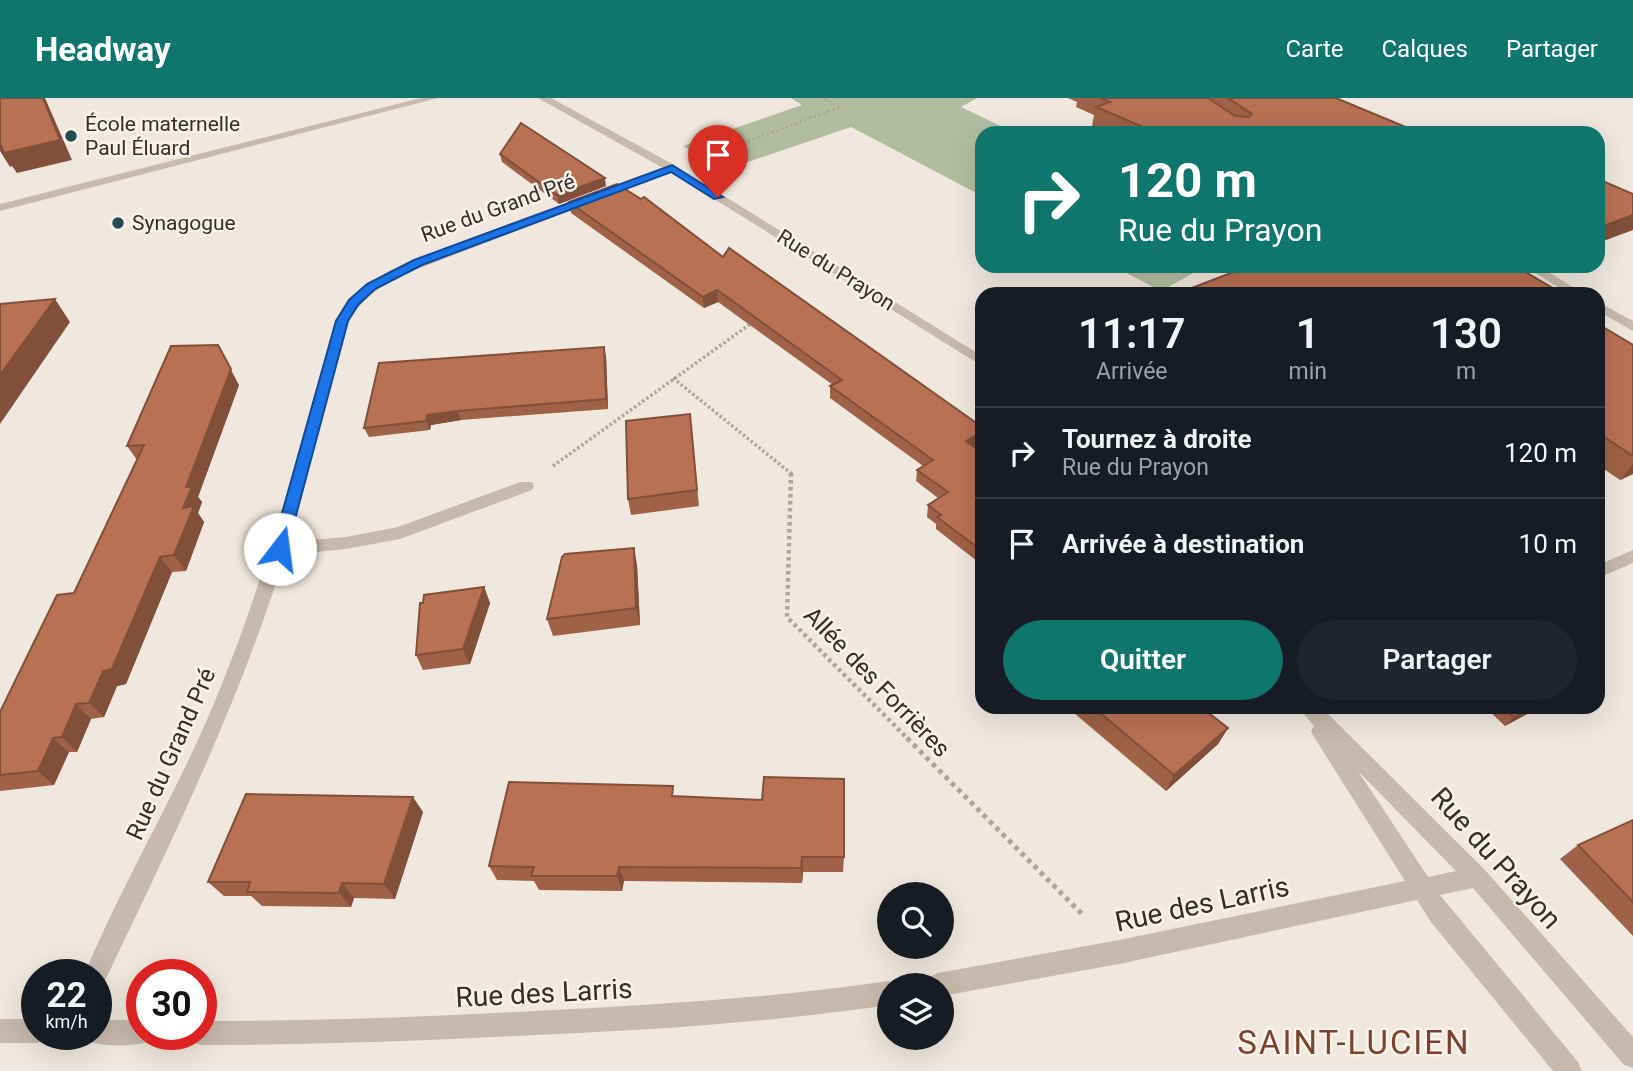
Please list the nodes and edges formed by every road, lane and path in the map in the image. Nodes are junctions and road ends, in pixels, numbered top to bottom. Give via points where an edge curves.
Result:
1 (433, 98) edge
2 (543, 98) edge
3 (824, 98) edge
4 (672, 168) junction
5 (0, 208) edge
6 (1542, 273) edge
7 (1566, 287) edge
8 (1605, 310) edge
9 (757, 320) edge
10 (1633, 327) edge
11 (975, 358) edge
12 (673, 378) junction
13 (526, 486) joint
14 (280, 549) junction
15 (1633, 556) edge
16 (1605, 569) edge
17 (1311, 714) edge
18 (1314, 714) edge
19 (1477, 877) junction
20 (1420, 888) junction
21 (1119, 952) junction
22 (104, 959) edge
23 (954, 982) edge
24 (877, 995) edge
25 (0, 1031) edge
26 (21, 1031) edge
27 (217, 1033) edge
28 (1633, 1056) edge
29 (1569, 1071) edge

1 - 5 street
2 - 4 street, Rue du Prayon
3 - 4 path via 841,107
4 - 11 street, Rue du Prayon
4 - 14 street, Rue du Grand Pré via 418,262 371,287 353,303 342,321
6 - 7 street
8 - 10 street
9 - 12 path
12 - 13 path
12 - 21 path, Allée des Forrières via 793,475 787,617
13 - 14 street via 400,533
14 - 22 street, Rue du Grand Pré via 220,711
15 - 16 street
17 - 20 street, Rue du Prayon
18 - 19 street, Rue du Prayon
19 - 20 street, Rue des Larris
19 - 28 street, Rue du Prayon
20 - 21 street, Rue des Larris
20 - 29 street, Rue du Prayon
21 - 23 street, Rue des Larris
24 - 27 street, Rue des Larris via 657,1017 372,1031
25 - 26 street

